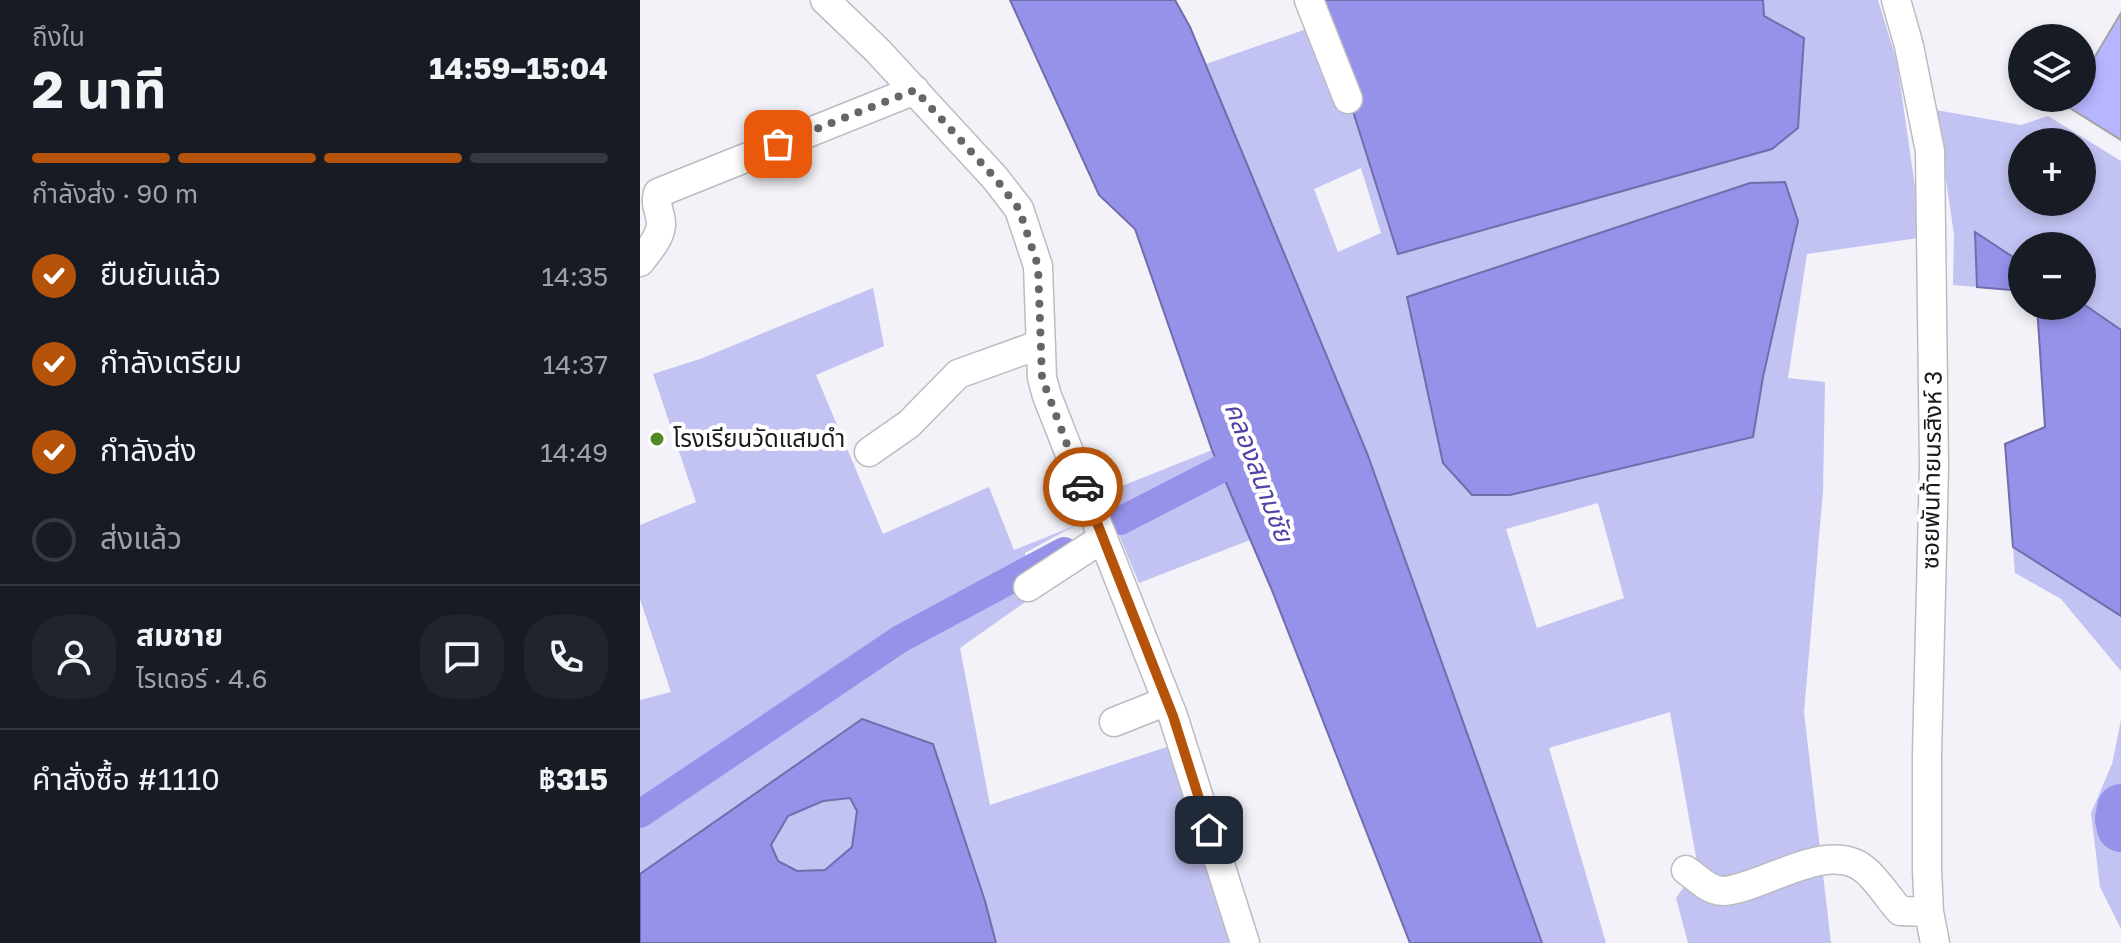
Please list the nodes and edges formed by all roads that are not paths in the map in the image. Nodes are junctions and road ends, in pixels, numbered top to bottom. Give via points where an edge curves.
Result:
1 (825, 0) edge
2 (1309, 0) edge
3 (1896, 0) edge
4 (915, 90) junction
5 (1348, 99) dead end
6 (640, 262) edge
7 (1041, 344) junction
8 (869, 452) dead end
9 (1103, 538) junction
10 (1028, 587) dead end
11 (1167, 701) junction
12 (1114, 722) dead end
13 (1686, 870) dead end
14 (1929, 912) junction
15 (1245, 943) edge
16 (1935, 943) edge

1 - 4 street
2 - 5 street
3 - 14 street, ซอยพันท้ายนรสิงห์ 3 via 1930,151 1934,395
4 - 6 street via 658,193 661,224
4 - 7 street via 1019,209 1038,266
7 - 8 street via 958,374 909,424
7 - 9 street via 1047,396
9 - 10 street
9 - 11 street
11 - 12 street
11 - 15 street
13 - 14 street via 1721,891 1821,860 1842,861 1863,868 1900,911
14 - 16 street, ซอยพันท้ายนรสิงห์ 3

